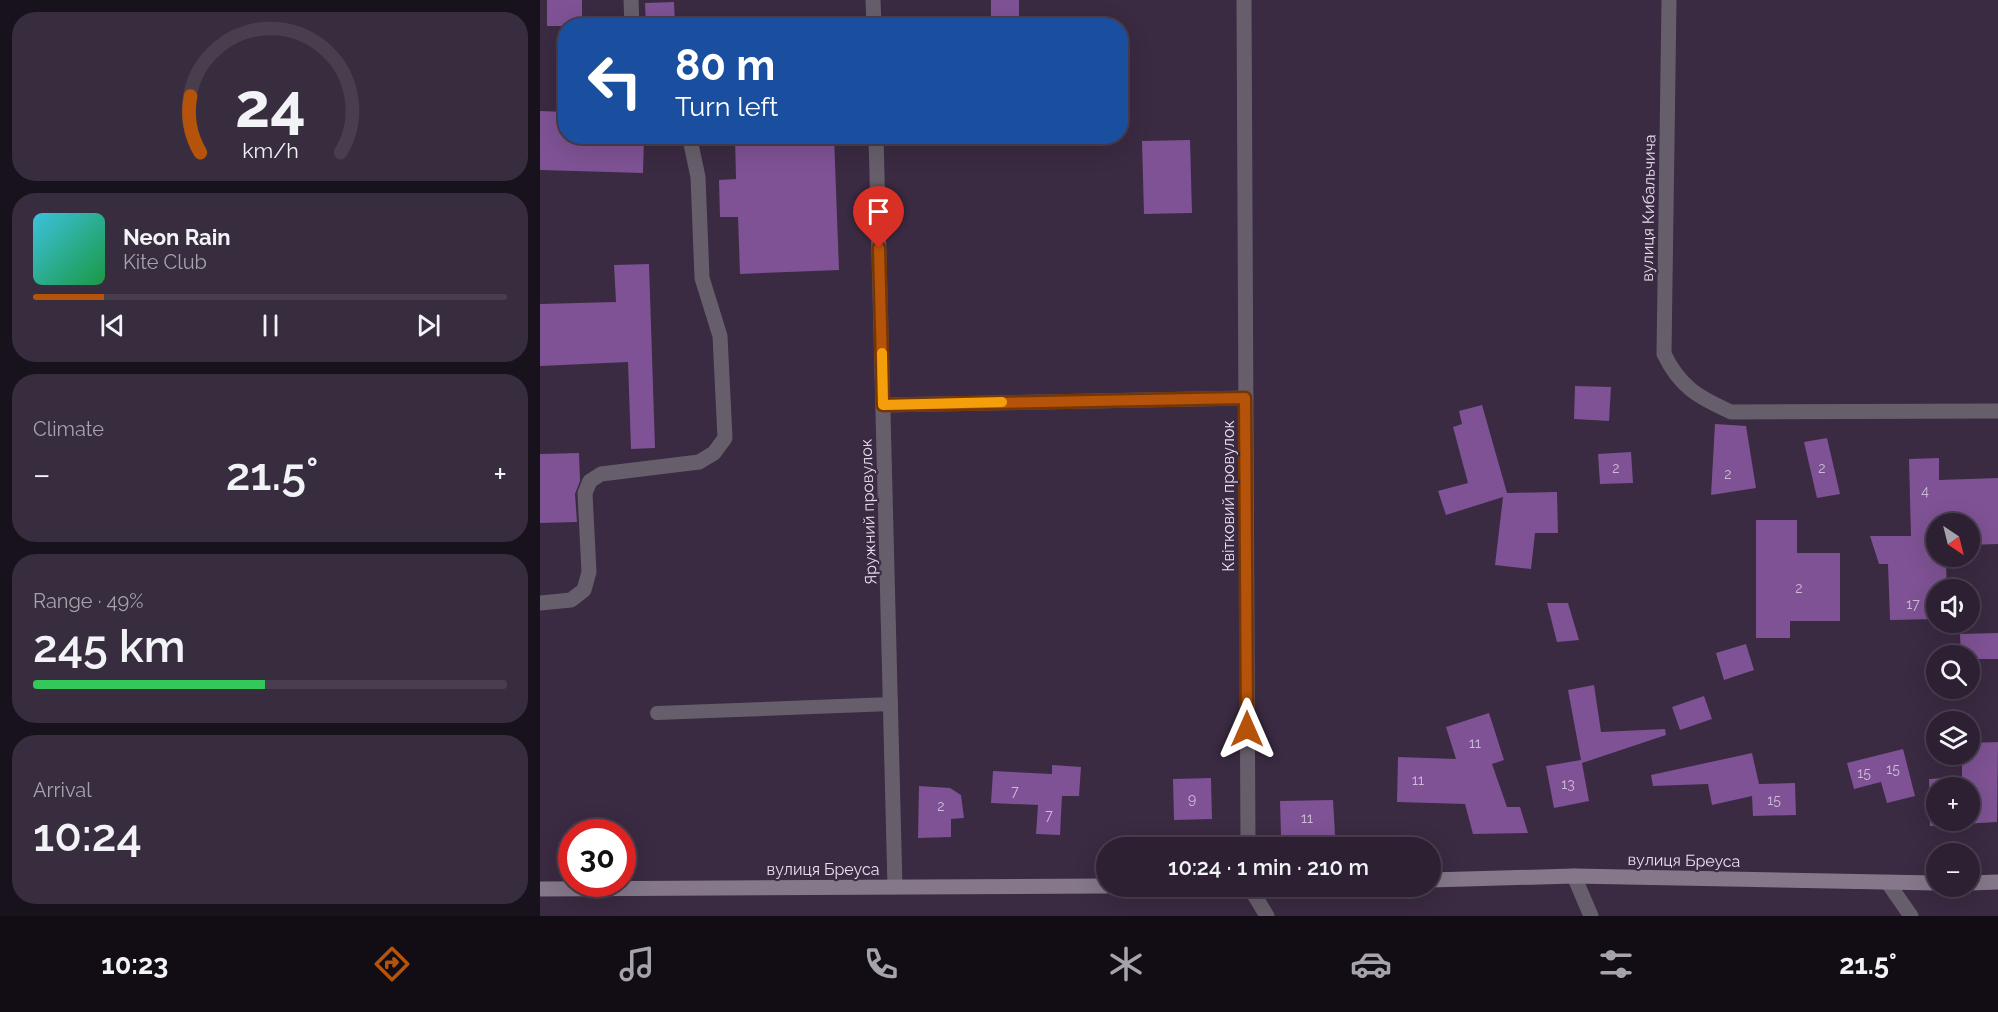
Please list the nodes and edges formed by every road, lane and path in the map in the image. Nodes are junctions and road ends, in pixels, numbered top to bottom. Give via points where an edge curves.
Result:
1 (631, 0) edge
2 (873, 0) edge
3 (1244, 0) edge
4 (1669, 0) edge
5 (632, 18) edge
6 (873, 18) edge
7 (691, 144) edge
8 (876, 144) edge
9 (1245, 398) junction
10 (883, 405) junction
11 (1998, 411) edge
12 (540, 603) edge
13 (891, 704) junction
14 (657, 713) dead end
15 (1248, 837) edge
16 (1574, 876) junction
17 (1441, 880) edge
18 (1998, 882) edge
19 (1888, 883) junction
20 (1926, 883) edge
21 (1980, 883) edge
22 (1096, 886) edge
23 (896, 887) junction
24 (540, 889) edge
25 (1256, 897) edge
26 (1267, 916) edge
27 (1592, 916) edge
28 (1911, 916) edge

1 - 5 street
2 - 6 street
3 - 9 street, Квітковий провулок
4 - 11 street, вулиця Кибальчича via 1664,354 1673,371 1704,400 1731,412
7 - 12 street via 698,177 702,278 720,336 725,438 714,453 699,462 601,474 590,481 585,493 589,572 584,590 571,600
8 - 10 street, Яружний провулок
9 - 10 street
9 - 15 street, Квітковий провулок
10 - 13 street, Яружний провулок
13 - 14 lane
13 - 23 street, Яружний провулок
16 - 17 street, вулиця Бреуса
16 - 19 street, вулиця Бреуса
16 - 27 street
18 - 21 street
19 - 20 street, вулиця Бреуса
19 - 28 street
22 - 23 street, вулиця Бреуса
23 - 24 street, вулиця Бреуса
25 - 26 street

